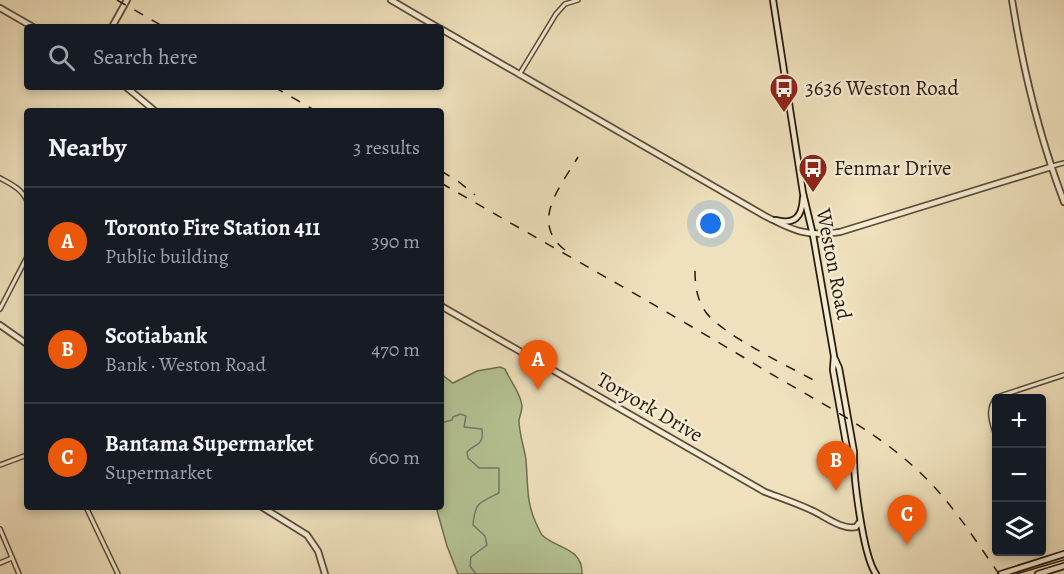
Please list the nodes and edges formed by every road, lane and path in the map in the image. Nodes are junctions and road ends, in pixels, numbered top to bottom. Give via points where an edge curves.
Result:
1 (127, 0) edge
2 (391, 0) edge
3 (578, 0) edge
4 (772, 0) edge
5 (1012, 0) edge
6 (0, 8) edge
7 (28, 24) edge
8 (114, 24) edge
9 (432, 24) edge
10 (444, 31) edge
11 (519, 75) junction
12 (130, 90) edge
13 (151, 108) edge
14 (1064, 163) edge
15 (1051, 167) junction
16 (0, 178) edge
17 (803, 193) junction
18 (24, 194) edge
19 (1064, 202) edge
20 (775, 220) junction
21 (813, 235) junction
22 (24, 263) edge
23 (444, 308) edge
24 (0, 309) edge
25 (0, 325) edge
26 (24, 342) edge
27 (1064, 375) edge
28 (1009, 394) edge
29 (992, 405) edge
30 (992, 423) edge
31 (24, 456) edge
32 (0, 465) edge
33 (87, 510) edge
34 (267, 510) edge
35 (860, 523) junction
36 (0, 529) edge
37 (1064, 554) edge
38 (12, 558) junction
39 (0, 563) edge
40 (1064, 566) edge
41 (871, 567) junction
42 (19, 574) edge
43 (118, 574) edge
44 (325, 574) edge
45 (869, 574) edge
46 (876, 574) edge
47 (1001, 574) edge
48 (1038, 574) edge

1 - 8 street
2 - 9 street
3 - 11 street via 565,4 556,14
4 - 17 street, Weston Road
5 - 15 street via 1023,68
6 - 7 street
10 - 11 street
11 - 20 street
12 - 13 street
14 - 15 street
15 - 19 street
15 - 21 street via 840,232
16 - 18 street
17 - 20 street via 798,216 788,223
17 - 21 street, Weston Road
20 - 21 street
21 - 35 street, Weston Road via 854,452
22 - 24 street
23 - 35 street, Toryork Drive via 765,492 837,524
25 - 26 street
27 - 28 street
29 - 30 street
31 - 32 street
33 - 43 street
34 - 44 street via 307,536 318,551
35 - 41 street, Weston Road
36 - 38 street
37 - 47 street
38 - 39 street
38 - 42 street
40 - 48 street
41 - 45 street, Weston Road
41 - 46 street, Weston Road

